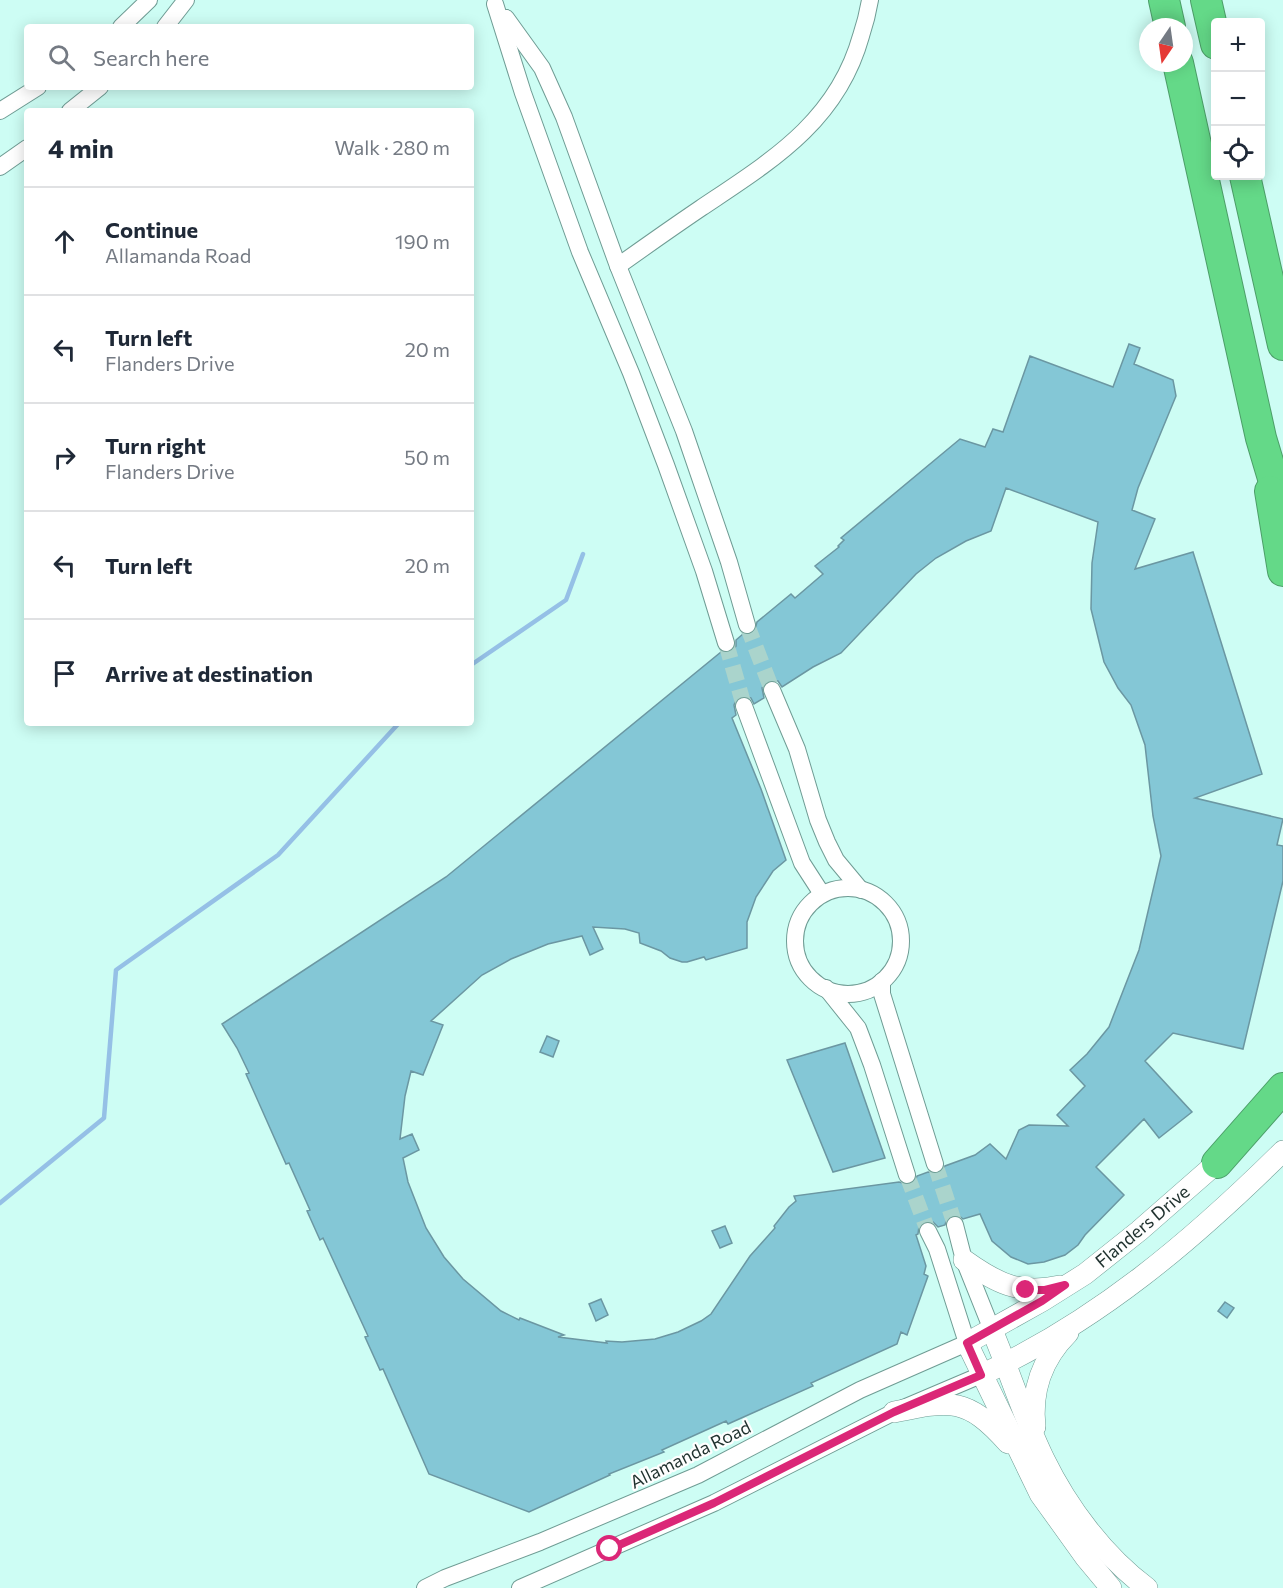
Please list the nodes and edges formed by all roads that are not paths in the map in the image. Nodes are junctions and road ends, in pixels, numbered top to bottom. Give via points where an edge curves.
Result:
1 (149, 0) edge
2 (186, 0) edge
3 (870, 0) edge
4 (1164, 0) edge
5 (1206, 0) edge
6 (494, 2) edge
7 (1168, 18) edge
8 (124, 24) edge
9 (167, 24) edge
10 (1211, 24) edge
11 (1180, 72) edge
12 (33, 90) edge
13 (96, 90) edge
14 (74, 108) edge
15 (0, 111) edge
16 (24, 150) edge
17 (0, 167) edge
18 (1246, 180) edge
19 (1262, 180) edge
20 (1283, 249) edge
21 (618, 266) junction
22 (1283, 345) edge
23 (1261, 438) junction
24 (1283, 512) edge
25 (1283, 571) edge
26 (747, 626) tunnel mouth
27 (726, 643) tunnel mouth
28 (772, 690) tunnel mouth
29 (744, 706) tunnel mouth
30 (861, 890) junction
31 (822, 894) junction
32 (882, 981) junction
33 (825, 987) junction
34 (1283, 1088) edge
35 (1283, 1107) edge
36 (1283, 1151) edge
37 (1217, 1163) junction
38 (935, 1164) tunnel mouth
39 (907, 1175) tunnel mouth
40 (955, 1225) tunnel mouth
41 (928, 1231) tunnel mouth
42 (964, 1260) junction
43 (1065, 1285) junction
44 (1081, 1320) junction
45 (992, 1330) junction
46 (967, 1343) junction
47 (1006, 1363) junction
48 (981, 1375) junction
49 (894, 1412) junction
50 (1036, 1441) junction
51 (1024, 1462) junction
52 (425, 1588) edge
53 (520, 1588) edge
54 (1111, 1588) edge
55 (1148, 1588) edge

1 - 8 street
2 - 9 street
3 - 21 street via 857,53 846,78 806,131
4 - 7 highway
5 - 10 highway
6 - 21 street via 552,87
6 - 27 street via 580,252 666,465
11 - 23 highway
12 - 15 street
13 - 14 street
16 - 17 street
18 - 22 highway
19 - 20 highway
21 - 26 street via 684,431
23 - 24 highway
23 - 25 highway
28 - 30 street via 827,842
29 - 31 street via 802,863
30 - 31 street via 841,888
30 - 32 street via 887,905 900,930 898,958
31 - 33 street via 801,915 795,944 806,972
32 - 33 street via 858,993 838,993
32 - 38 street via 882,994
33 - 39 street via 858,1028
34 - 37 highway
35 - 37 street, Flanders Drive
36 - 44 street via 1238,1196 1161,1262
37 - 43 street, Flanders Drive via 1139,1231
40 - 42 street
41 - 46 street
42 - 43 street via 1006,1286 1045,1290
42 - 45 street
43 - 45 street, Flanders Drive
44 - 47 street
44 - 50 street via 1055,1347 1041,1372 1035,1394
45 - 46 street, Flanders Drive
45 - 47 street
46 - 48 street
46 - 52 street, Allamanda Road via 860,1390 688,1479
47 - 48 street
47 - 50 street
48 - 49 street
48 - 51 street
49 - 51 street via 940,1403 961,1406 983,1418
49 - 53 street via 714,1503
50 - 55 street via 1054,1479 1100,1545
51 - 54 street via 1040,1494

